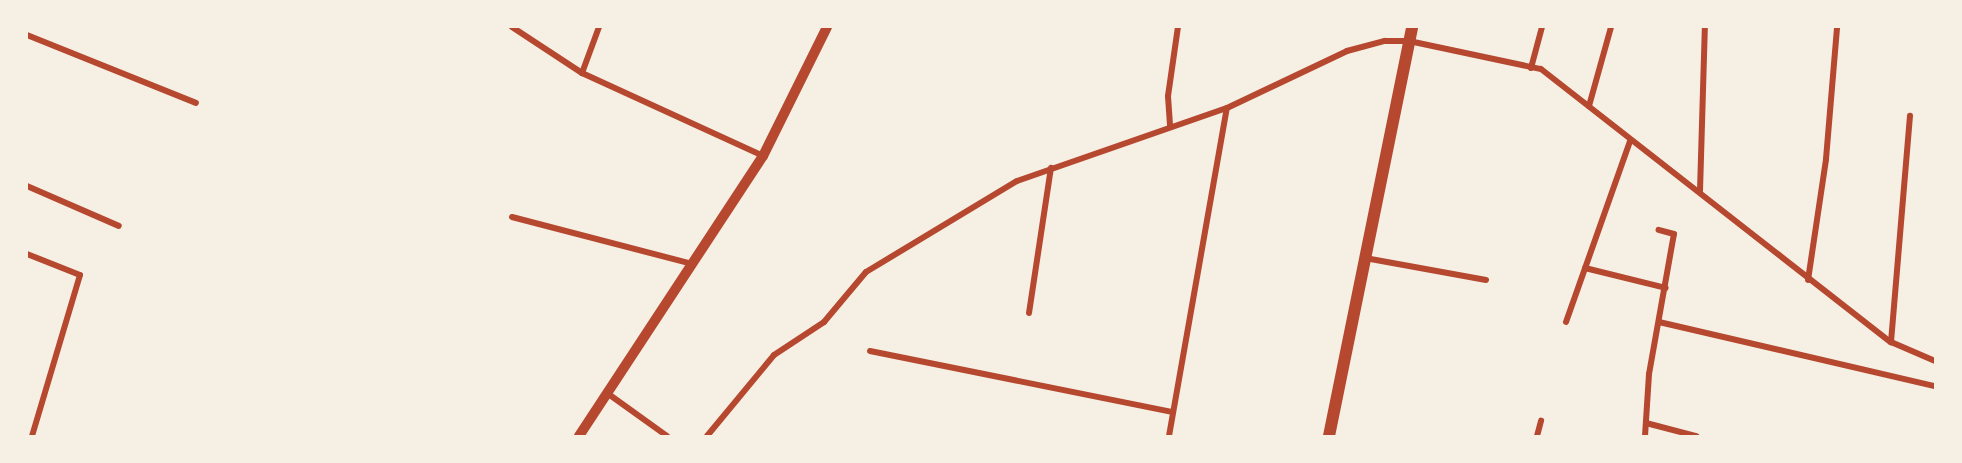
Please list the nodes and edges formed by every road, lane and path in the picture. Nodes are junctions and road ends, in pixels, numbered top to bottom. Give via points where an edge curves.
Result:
1 (512, 27) edge
2 (599, 27) edge
3 (827, 27) edge
4 (1178, 27) edge
5 (1412, 27) edge
6 (1542, 27) edge
7 (1611, 27) edge
8 (1705, 27) edge
9 (1837, 27) edge
10 (27, 35) edge
11 (1409, 41) junction
12 (1531, 68) junction
13 (582, 73) junction
14 (196, 103) dead end
15 (1589, 106) junction
16 (1227, 108) junction
17 (1910, 116) dead end
18 (1170, 125) junction
19 (1630, 141) junction
20 (763, 156) junction
21 (1052, 168) junction
22 (27, 186) edge
23 (1700, 191) junction
24 (512, 217) dead end
25 (119, 226) dead end
26 (1659, 230) dead end
27 (27, 254) edge
28 (1365, 258) junction
29 (692, 264) junction
30 (1585, 268) junction
31 (1486, 280) dead end
32 (1808, 280) junction
33 (1666, 288) junction
34 (1029, 313) dead end
35 (1566, 322) dead end
36 (1659, 322) junction
37 (1891, 342) junction
38 (870, 351) dead end
39 (1935, 361) edge
40 (1935, 386) edge
41 (607, 393) junction
42 (1173, 412) junction
43 (27, 416) edge
44 (37, 419) junction
45 (1541, 421) dead end
46 (1646, 423) junction
47 (32, 436) edge
48 (579, 436) edge
49 (667, 436) edge
50 (707, 436) edge
51 (1169, 436) edge
52 (1329, 436) edge
53 (1537, 436) edge
54 (1645, 436) edge
55 (1696, 436) edge

1 - 13 street
2 - 13 street
3 - 20 street
4 - 18 street via 1168,96
5 - 11 main road
6 - 12 street
7 - 15 street
8 - 23 street
9 - 32 street via 1826,159
10 - 14 street
11 - 12 street
11 - 16 street via 1385,41 1347,51
11 - 28 main road
12 - 15 street via 1541,69
13 - 20 street
15 - 19 street
16 - 18 street
16 - 42 street
17 - 37 street
18 - 21 street
19 - 23 street
19 - 30 street
20 - 29 street
21 - 34 street
21 - 50 street via 1017,181 866,272 824,322 774,355
22 - 25 street
23 - 32 street
24 - 29 street
26 - 33 street via 1674,234
27 - 44 street via 80,275
28 - 31 street
28 - 52 main road
29 - 41 street
30 - 33 street
30 - 35 street
32 - 37 street
33 - 36 street
36 - 40 street
36 - 46 street via 1649,374
37 - 39 street
38 - 42 street
41 - 48 street
41 - 49 street
42 - 51 street
43 - 44 street
44 - 47 street
45 - 53 street
46 - 54 street
46 - 55 street

